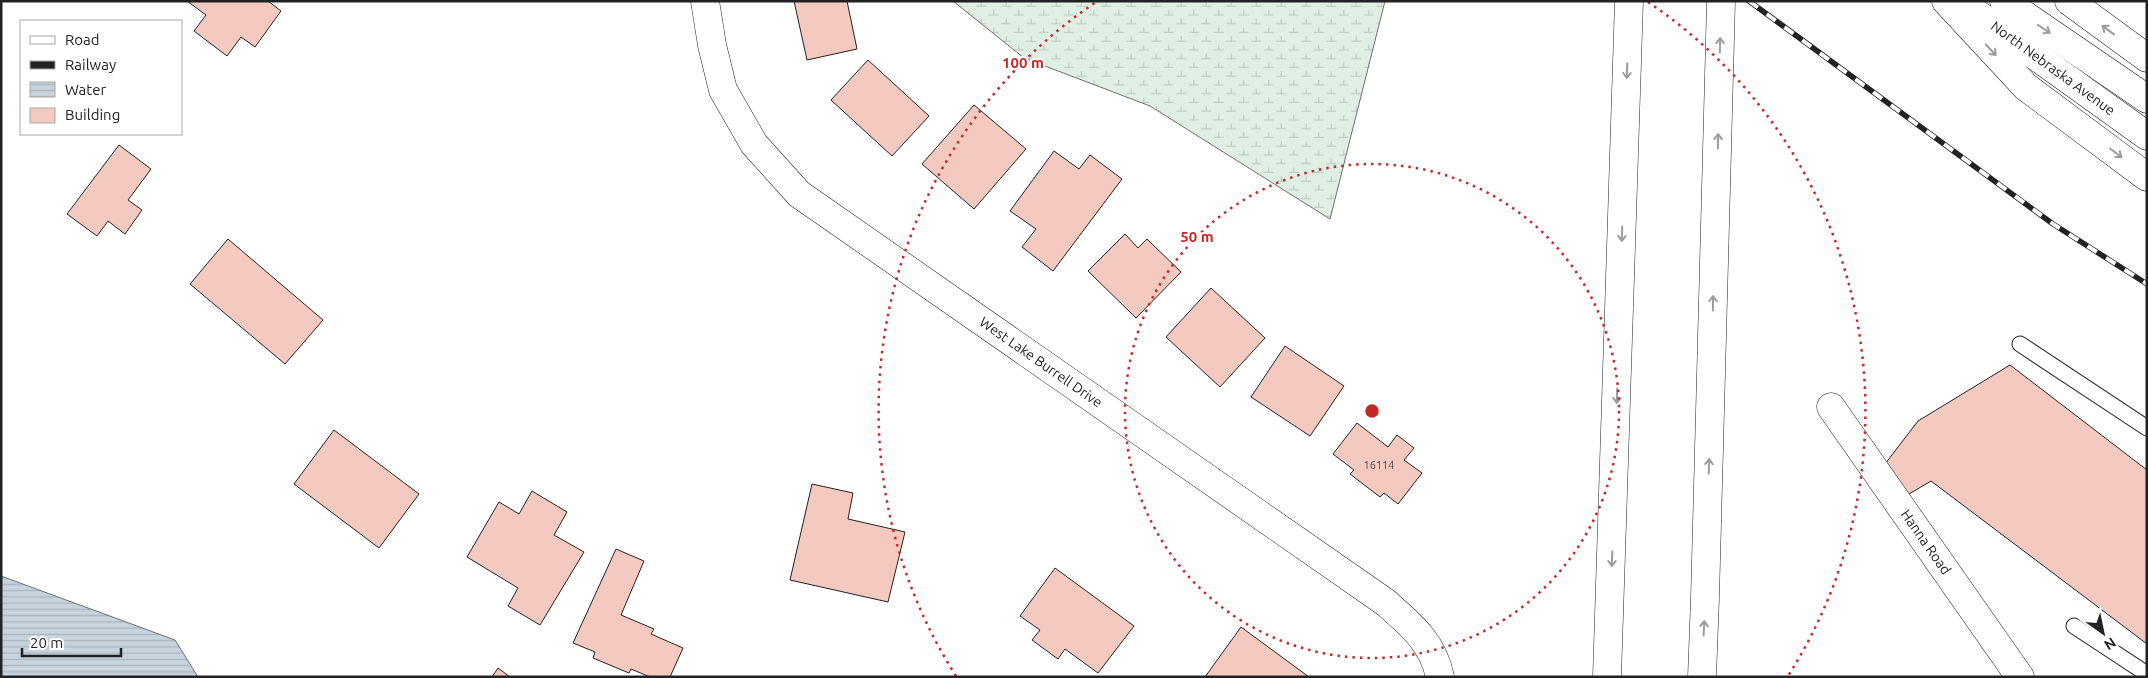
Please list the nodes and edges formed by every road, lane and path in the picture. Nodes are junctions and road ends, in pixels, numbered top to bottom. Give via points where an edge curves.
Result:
1 (705, 1) edge
2 (1721, 1) edge
3 (1946, 1) edge
4 (1960, 1) edge
5 (2004, 1) edge
6 (2069, 1) edge
7 (1629, 12) edge
8 (2147, 58) edge
9 (2147, 99) edge
10 (2147, 136) edge
11 (2147, 176) edge
12 (2020, 344) dead end
13 (1831, 407) dead end
14 (2147, 428) edge
15 (2074, 626) dead end
16 (2147, 674) edge
17 (1440, 677) edge
18 (1607, 677) edge
19 (1702, 677) edge
20 (2020, 677) edge

1 - 17 main road, West Lake Burrell Drive via 723,90 754,144 799,194 1385,602 1417,630 1438,665
19 -> 2 main road
3 -> 11 main road via 2026,87
4 - 10 main road, North Nebraska Avenue
5 -> 9 main road
8 -> 6 main road
7 -> 18 main road
12 - 14 lane
13 - 20 main road, Hanna Road
15 - 16 lane

